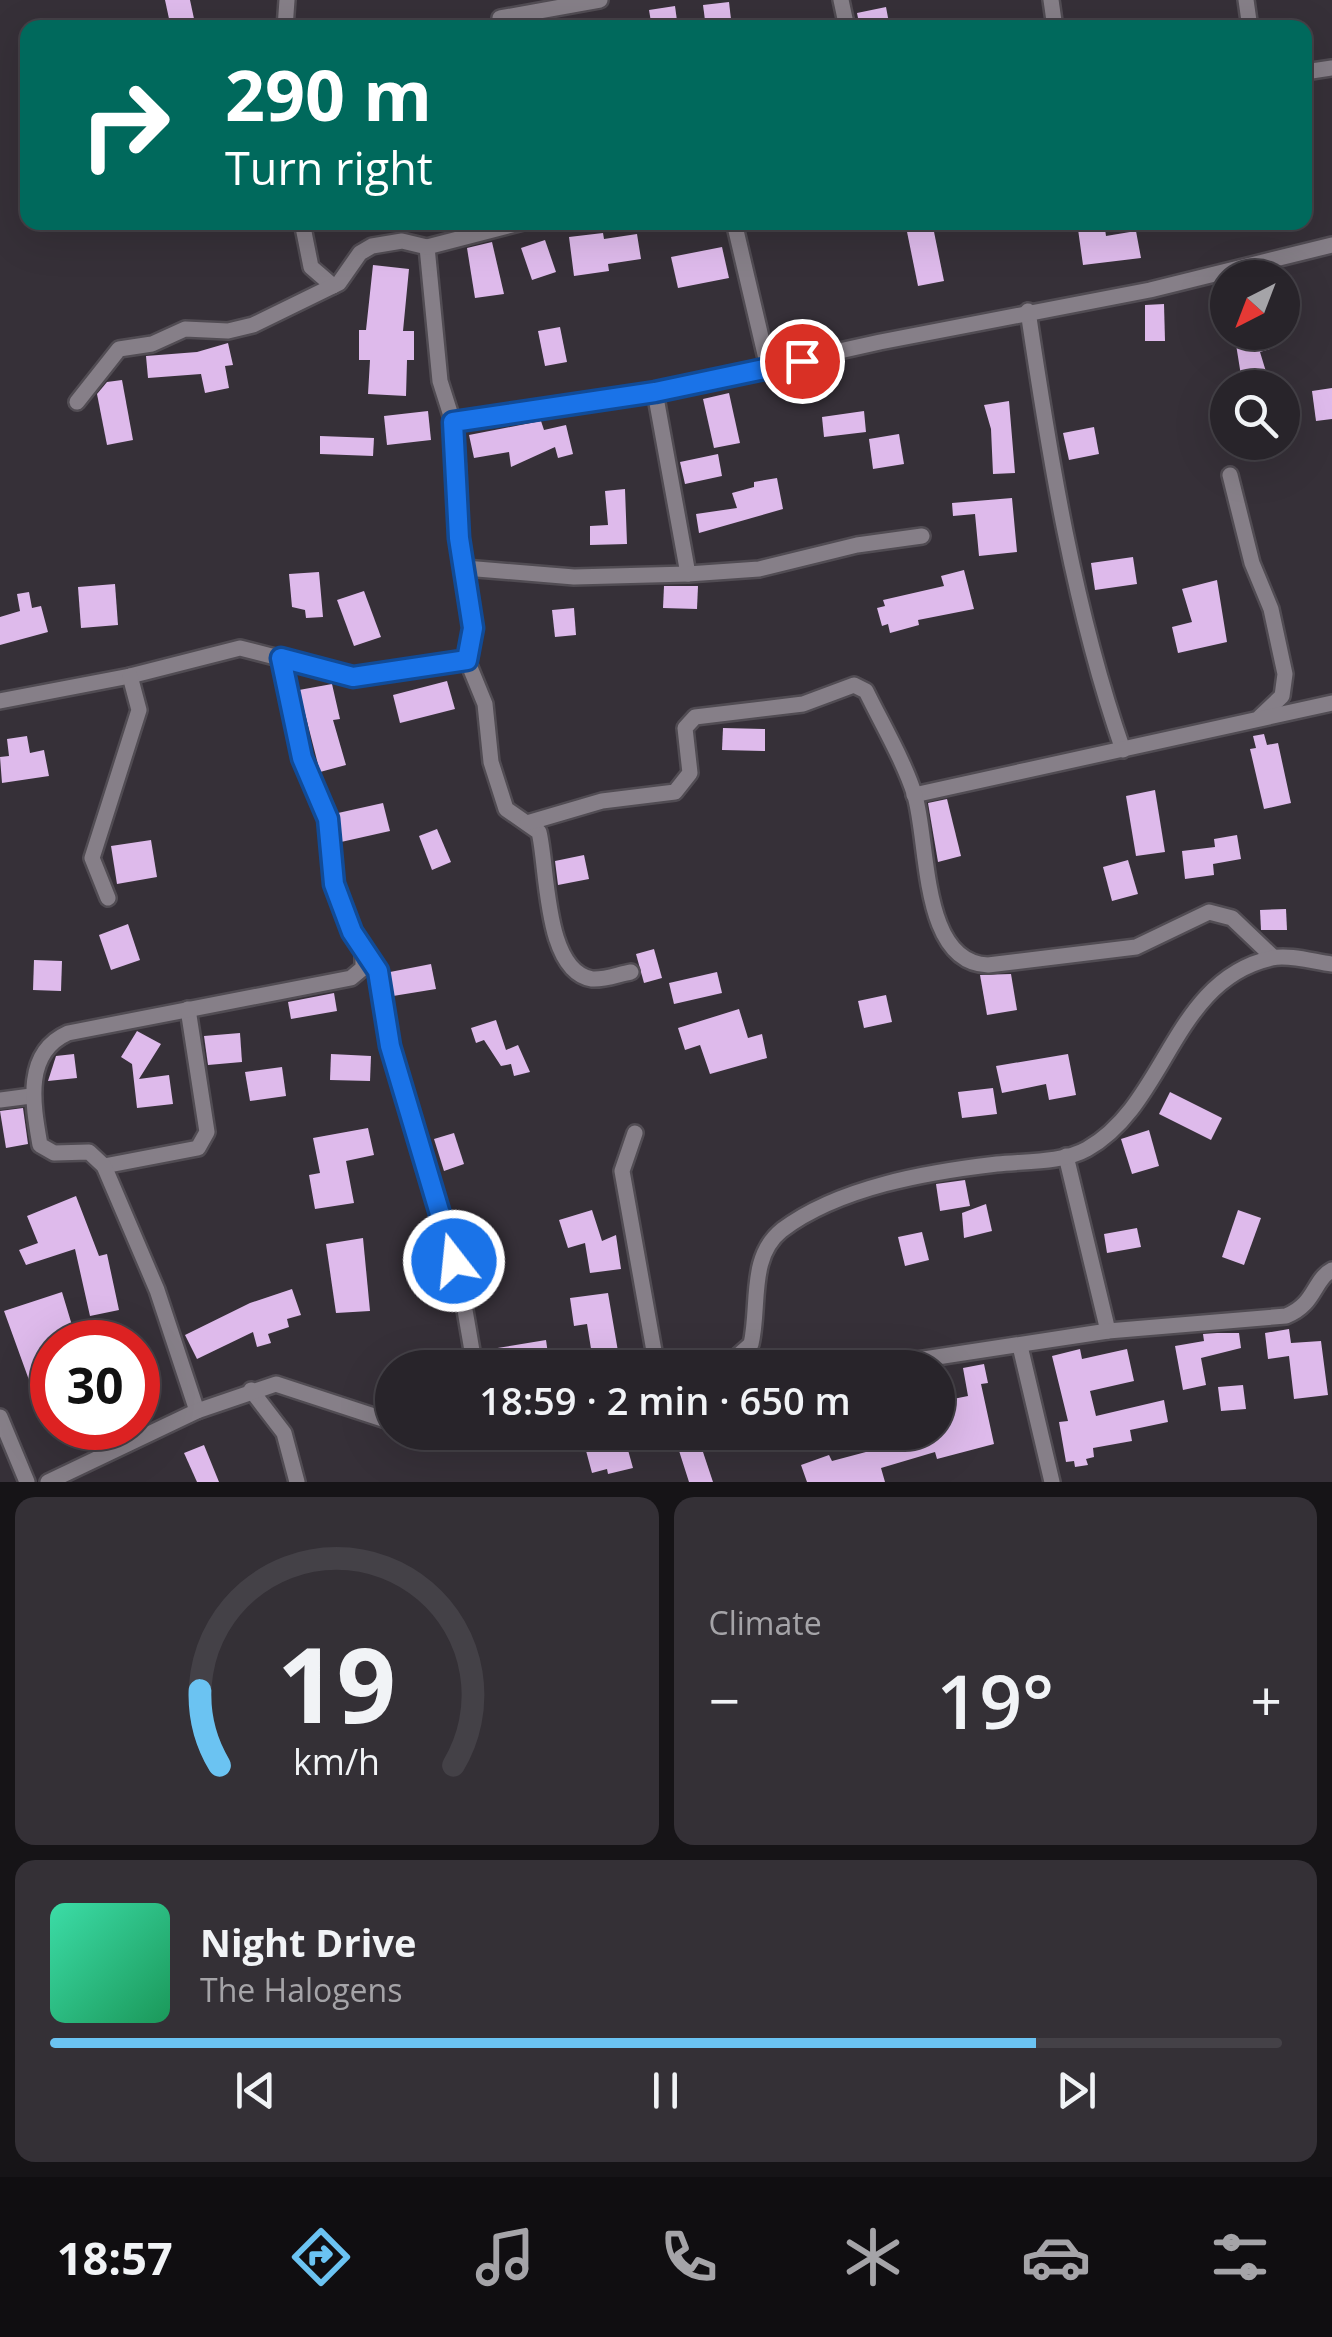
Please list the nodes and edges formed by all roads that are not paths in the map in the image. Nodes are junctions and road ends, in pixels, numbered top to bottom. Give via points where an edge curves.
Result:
1 (600, 0) edge
2 (500, 20) edge
3 (304, 230) edge
4 (492, 230) edge
5 (736, 230) edge
6 (1332, 246) edge
7 (427, 247) junction
8 (333, 286) junction
9 (1028, 312) junction
10 (768, 367) junction
11 (655, 392) junction
12 (77, 402) dead end
13 (453, 422) junction
14 (1230, 475) dead end
15 (922, 536) dead end
16 (465, 568) junction
17 (688, 574) junction
18 (281, 658) junction
19 (467, 660) junction
20 (130, 676) junction
21 (0, 700) edge
22 (1332, 702) edge
23 (1257, 720) junction
24 (1123, 750) junction
25 (914, 795) junction
26 (527, 822) junction
27 (108, 898) dead end
28 (363, 952) junction
29 (1273, 957) junction
30 (1332, 964) edge
31 (630, 972) dead end
32 (188, 1008) junction
33 (31, 1096) junction
34 (0, 1100) edge
35 (635, 1133) dead end
36 (1066, 1156) junction
37 (104, 1166) junction
38 (1332, 1270) edge
39 (1108, 1332) junction
40 (1020, 1346) junction
41 (472, 1350) edge
42 (655, 1350) edge
43 (744, 1350) edge
44 (955, 1355) edge
45 (251, 1390) junction
46 (197, 1411) junction
47 (375, 1416) edge
48 (0, 1417) edge
49 (28, 1482) edge
50 (48, 1482) edge
51 (297, 1482) edge
52 (1052, 1482) edge

1 - 2 street
3 - 8 street via 311,267
4 - 7 street
5 - 10 street
6 - 9 street
7 - 8 street via 372,246
7 - 13 street via 440,382
8 - 12 street via 243,328 194,328 120,349
9 - 10 street
9 - 24 street via 1083,614
10 - 11 street
11 - 13 street
11 - 17 street
13 - 16 street
14 - 23 street via 1285,674 1282,696
15 - 17 street via 759,568
16 - 17 street via 574,577
16 - 19 street via 473,643
18 - 19 street via 353,677
18 - 20 street via 240,648
18 - 28 street via 302,758 328,819 334,884
19 - 26 street via 485,704 490,762 506,809
20 - 21 street
20 - 27 street via 139,710 92,858
22 - 23 street
23 - 24 street
24 - 25 street
25 - 26 street via 866,691 854,685 803,704 695,718 686,728 690,773 676,792 602,801
25 - 29 street via 945,938 971,964 1136,947 1209,912 1232,918
26 - 31 street via 538,832 549,913 571,966 599,979
28 - 32 street via 363,968 351,978
28 - 41 street via 378,971 390,1046 461,1287
29 - 30 street
29 - 36 street via 1202,996 1115,1129
32 - 33 street via 55,1038 36,1070
32 - 37 street via 204,1143
33 - 34 street
33 - 37 street via 45,1151 89,1152
35 - 42 street via 622,1171
36 - 39 street
36 - 43 street via 924,1172 824,1205 780,1232 759,1265 751,1344
37 - 46 street via 157,1290
38 - 39 street via 1305,1306 1286,1316
39 - 40 street
40 - 44 street
40 - 52 street
45 - 46 street
45 - 47 street via 288,1385
45 - 51 street via 284,1433
46 - 50 street
48 - 49 street

